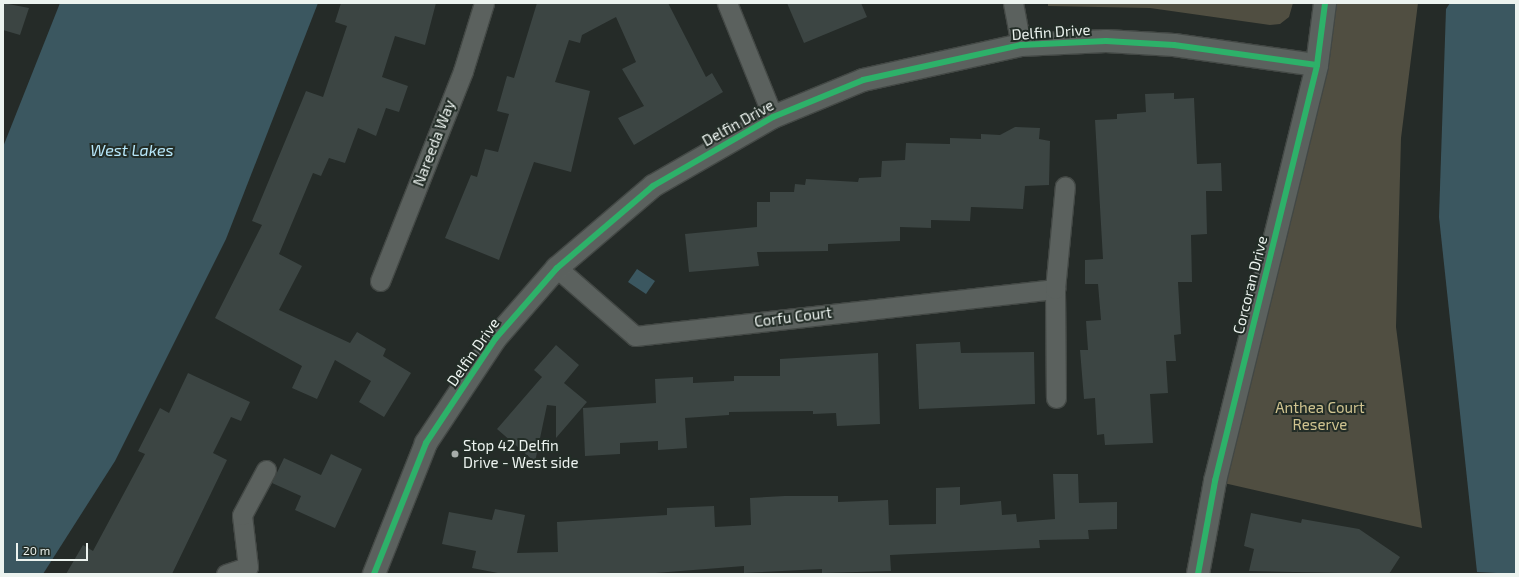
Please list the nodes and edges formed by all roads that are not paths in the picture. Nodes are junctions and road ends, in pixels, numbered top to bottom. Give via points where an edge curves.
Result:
1 (484, 3) edge
2 (727, 3) edge
3 (1013, 3) edge
4 (1325, 3) edge
5 (1021, 45) junction
6 (1317, 64) junction
7 (773, 117) junction
8 (1065, 186) dead end
9 (557, 268) junction
10 (380, 281) dead end
11 (1055, 289) junction
12 (1056, 398) dead end
13 (266, 470) dead end
14 (226, 574) edge
15 (374, 574) edge
16 (1198, 574) edge

1 - 10 street, Nareeda Way via 463,70
2 - 7 street
3 - 5 street
4 - 6 street, Corcoran Drive
5 - 6 street, Delfin Drive via 1106,41 1166,45
5 - 7 street, Delfin Drive via 863,80
6 - 16 street, Corcoran Drive via 1215,481
7 - 9 street, Delfin Drive via 653,186
8 - 11 street
9 - 11 street, Corfu Court via 635,336 1005,292
9 - 15 street, Delfin Drive via 495,339 426,443
11 - 12 street
13 - 14 street via 242,515 248,567

